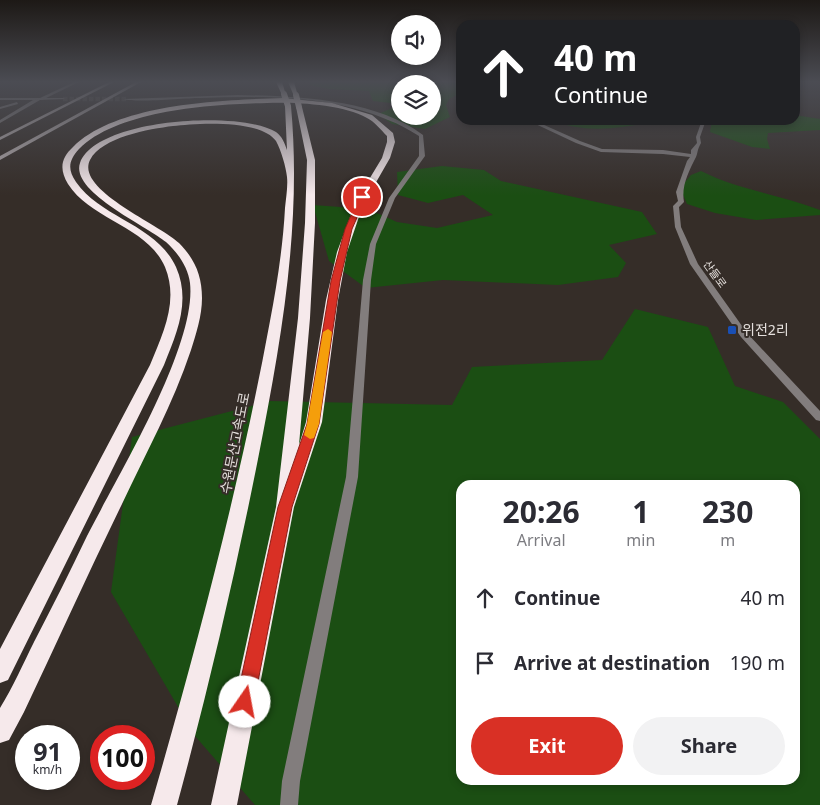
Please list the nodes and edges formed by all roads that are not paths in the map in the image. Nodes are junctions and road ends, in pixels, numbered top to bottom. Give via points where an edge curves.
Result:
1 (27, 120) edge
2 (38, 120) edge
3 (70, 120) edge
4 (131, 120) edge
5 (291, 120) edge
6 (298, 120) edge
7 (373, 120) edge
8 (393, 120) edge
9 (540, 125) edge
10 (702, 125) edge
11 (0, 133) edge
12 (0, 139) edge
13 (694, 156) junction
14 (0, 158) edge
15 (290, 174) junction
16 (820, 416) edge
17 (285, 507) junction
18 (0, 672) edge
19 (0, 731) edge
20 (164, 805) edge
21 (224, 805) edge
22 (289, 805) edge

1 - 11 main road
2 - 12 main road
3 - 14 main road
4 - 18 highway via 103,130 73,148 65,166 67,175 82,195 146,236 159,249 175,281 178,301 157,364
5 - 15 highway, 수원문산고속도로
6 - 17 highway, 수원문산고속도로 via 311,160 310,223
7 - 17 highway via 390,134 391,144 388,156 362,197 349,229 336,281 313,424
8 - 22 street via 421,135 422,156 392,198 373,244 366,280 352,477 291,781
9 - 13 street via 601,150
10 - 13 street, 산들로
13 - 16 street, 산들로 via 679,192 681,202 676,206 678,227 694,264 744,335
15 - 19 highway via 280,140 274,134 262,128 221,121 170,124 125,134 101,145 84,162 89,183 100,194 163,234 178,248 189,264 196,284 196,316 174,378
15 - 20 highway, 수원문산고속도로 via 282,283 246,481
17 - 21 highway, 수원문산고속도로

